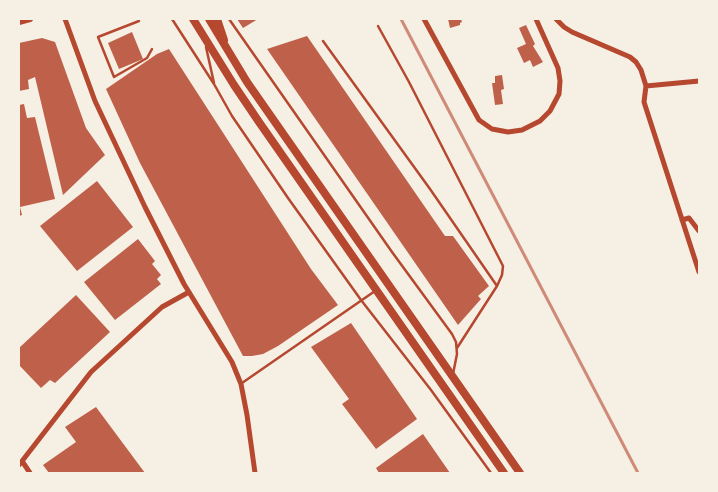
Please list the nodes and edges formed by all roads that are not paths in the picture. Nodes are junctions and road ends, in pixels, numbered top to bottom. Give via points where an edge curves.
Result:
1 (30, 19) edge
2 (65, 19) edge
3 (172, 19) edge
4 (194, 19) edge
5 (208, 19) edge
6 (217, 19) edge
7 (229, 19) edge
8 (424, 19) edge
9 (536, 19) edge
10 (556, 19) edge
11 (139, 21) dead end
12 (19, 22) edge
13 (378, 26) dead end
14 (204, 38) junction
15 (323, 41) dead end
16 (152, 49) dead end
17 (227, 50) junction
18 (699, 82) edge
19 (214, 84) junction
20 (646, 86) junction
21 (682, 220) junction
22 (699, 231) edge
23 (699, 272) edge
24 (497, 286) junction
25 (376, 290) junction
26 (189, 292) junction
27 (362, 300) junction
28 (457, 348) junction
29 (452, 376) junction
30 (241, 384) junction
31 (20, 463) edge
32 (30, 473) edge
33 (255, 473) edge
34 (491, 473) edge
35 (504, 473) edge
36 (520, 473) edge

1 - 12 street
2 - 26 street via 95,101
3 - 19 lane
4 - 14 main road
5 - 17 main road
6 - 17 main road
7 - 28 lane via 452,334
8 - 9 street via 476,116 492,129 508,132 522,130 540,121 559,94 558,68
10 - 20 street via 572,32 630,57 641,70
11 - 16 lane via 98,36 114,77 147,58
13 - 24 lane via 503,266
14 - 19 lane
14 - 25 main road
15 - 24 lane
17 - 29 main road
18 - 20 street
19 - 27 lane via 232,116
20 - 21 street via 644,102
21 - 22 street via 689,218
21 - 23 street
24 - 28 lane
25 - 27 lane
25 - 35 main road
26 - 30 street via 232,362
26 - 31 street via 162,307 91,372
27 - 30 lane
27 - 34 lane
28 - 29 lane
29 - 36 main road
30 - 33 street
31 - 32 street

